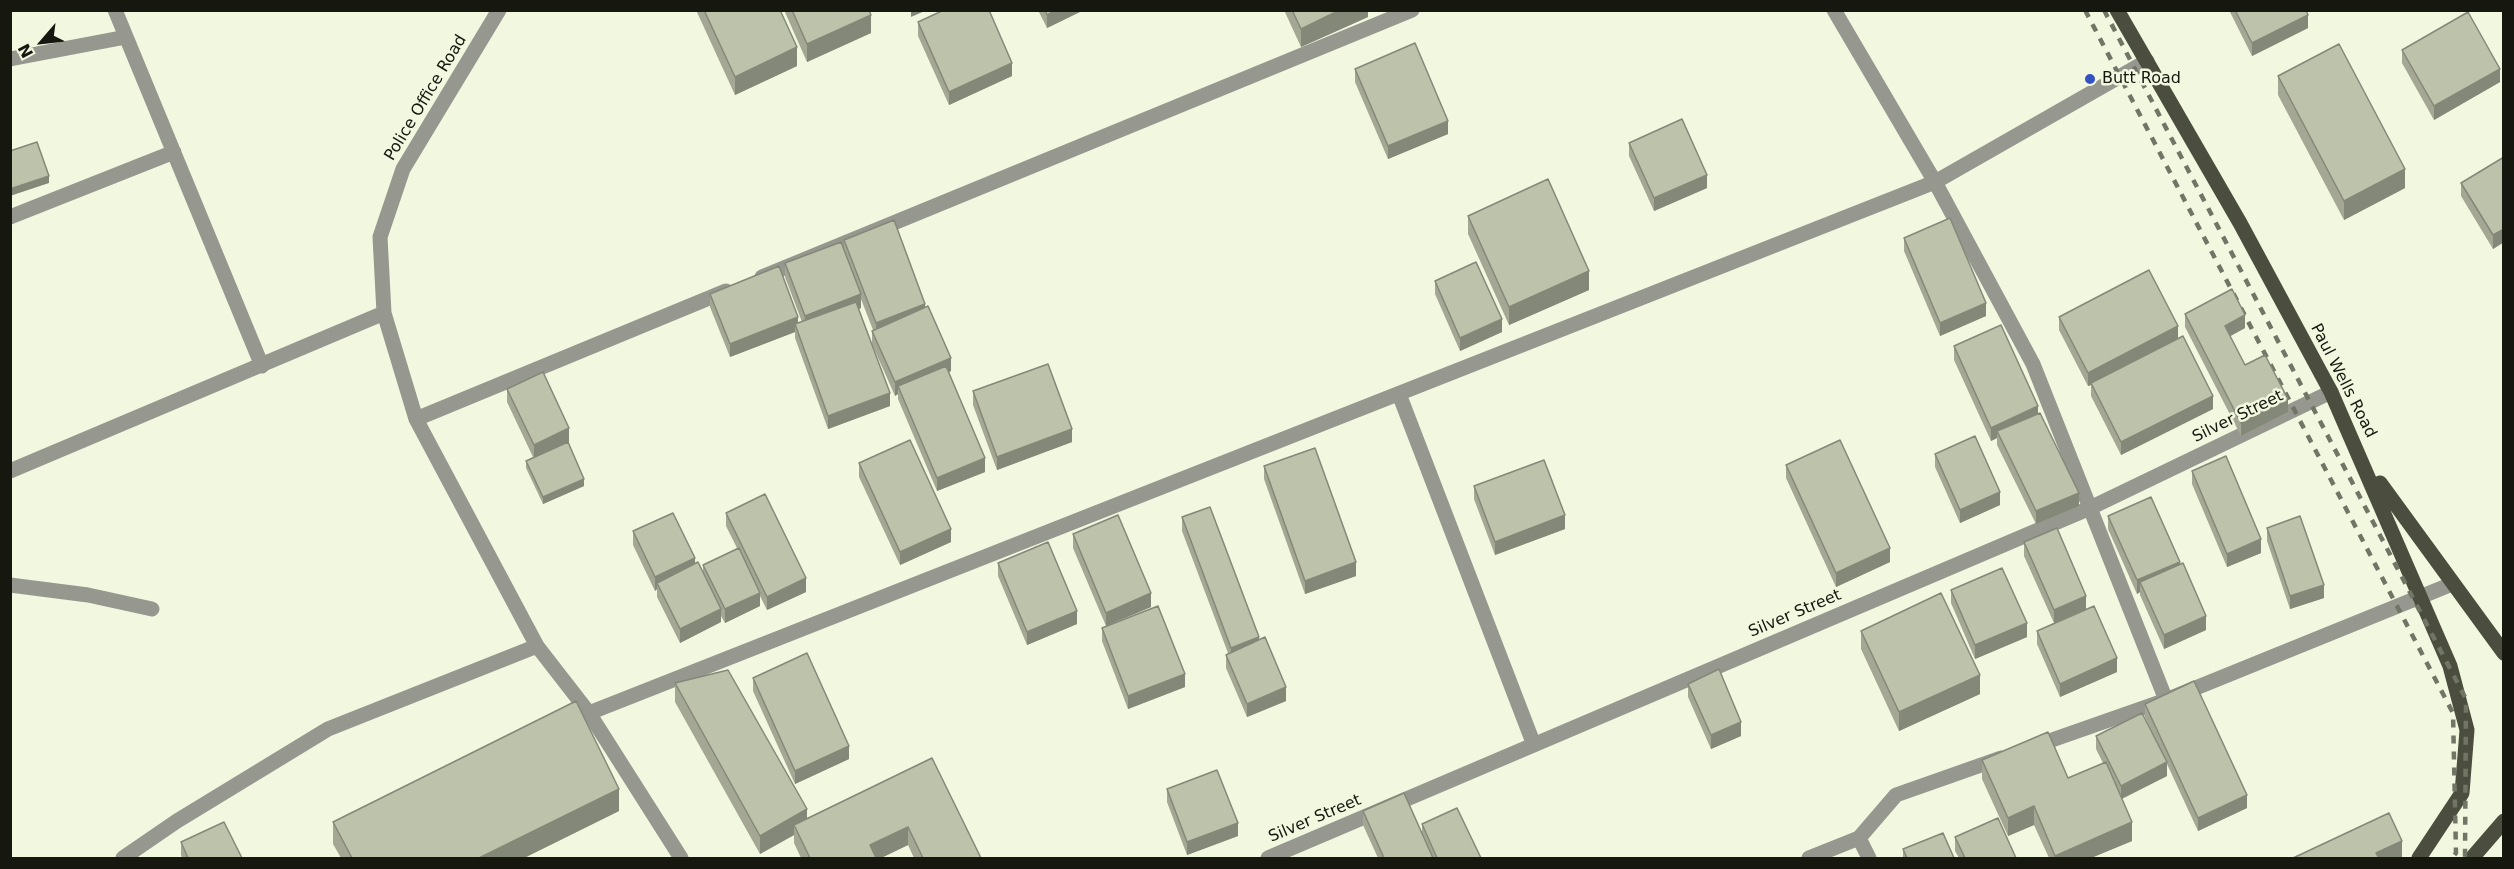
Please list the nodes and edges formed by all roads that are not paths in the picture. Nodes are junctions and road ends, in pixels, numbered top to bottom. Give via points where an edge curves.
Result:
1 (115, 10) edge
2 (499, 10) edge
3 (1412, 10) edge
4 (1834, 10) edge
5 (2117, 10) edge
6 (126, 37) junction
7 (10, 58) edge
8 (2146, 61) junction
9 (174, 152) junction
10 (1935, 182) junction
11 (10, 217) edge
12 (384, 313) junction
13 (262, 366) junction
14 (2331, 392) junction
15 (1399, 394) junction
16 (416, 419) junction
17 (2362, 458) junction
18 (10, 471) edge
19 (2091, 508) junction
20 (2452, 584) junction
21 (10, 585) edge
22 (2421, 597) junction
23 (152, 609) dead end
24 (537, 646) junction
25 (2504, 653) edge
26 (2166, 700) junction
27 (589, 713) junction
28 (1534, 745) junction
29 (2504, 821) edge
30 (1859, 838) junction
31 (123, 858) edge
32 (681, 858) edge
33 (1268, 858) edge
34 (1809, 858) edge
35 (1869, 858) edge
36 (2419, 858) edge
37 (2472, 858) edge

1 - 6 street
2 - 12 street, Police Office Road via 403,170 380,237
3 - 16 street
4 - 10 street
5 - 8 main road, Paul Wells Road
6 - 7 street
6 - 9 street
8 - 10 street
8 - 14 main road, Paul Wells Road
9 - 11 street
9 - 13 street
10 - 15 street
10 - 19 street via 2033,364
12 - 13 street
12 - 16 street, Police Office Road
13 - 18 street
14 - 17 main road, Paul Wells Road
14 - 19 street, Silver Street
15 - 27 street
15 - 28 street
16 - 24 street, Police Office Road
17 - 20 main road
17 - 22 main road, Paul Wells Road
19 - 26 street
19 - 28 street, Silver Street
20 - 22 street
20 - 25 main road
21 - 23 street
22 - 26 street
22 - 36 main road, Paul Wells Road via 2450,666 2467,730 2462,793
24 - 27 street, Police Office Road
24 - 31 street via 328,729
26 - 30 street via 1896,795
27 - 32 street, Police Office Road
28 - 33 street, Silver Street
29 - 37 main road
30 - 34 street
30 - 35 street

